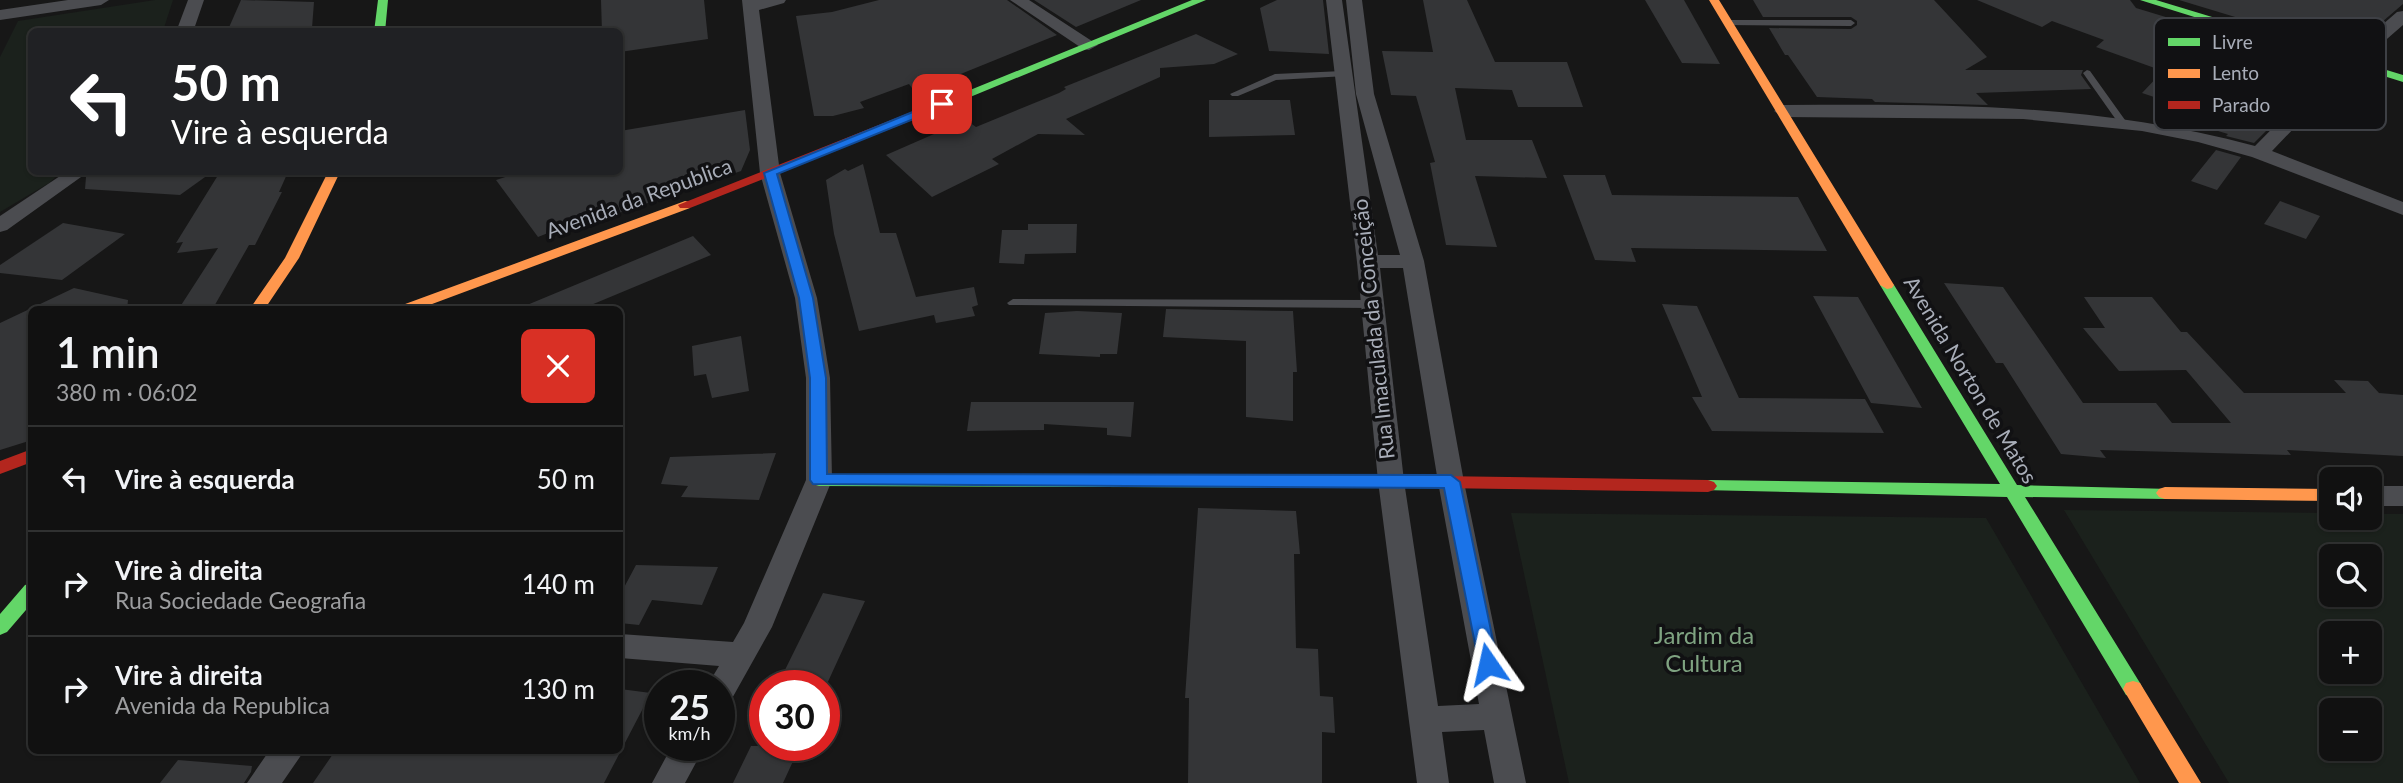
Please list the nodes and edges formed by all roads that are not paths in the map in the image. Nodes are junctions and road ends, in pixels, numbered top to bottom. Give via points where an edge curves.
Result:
1 (4, 0) edge
2 (101, 0) edge
3 (196, 0) edge
4 (383, 0) edge
5 (778, 0) edge
6 (1018, 0) edge
7 (1201, 0) edge
8 (1334, 0) edge
9 (1354, 0) edge
10 (1714, 0) edge
11 (2145, 0) edge
12 (751, 3) edge
13 (0, 7) edge
14 (0, 15) edge
15 (2403, 16) edge
16 (2203, 18) edge
17 (1728, 23) junction
18 (1851, 23) dead end
19 (186, 28) edge
20 (380, 28) edge
21 (2386, 32) edge
22 (1089, 44) junction
23 (2087, 73) dead end
24 (1343, 74) junction
25 (2386, 74) edge
26 (2403, 79) edge
27 (1235, 94) dead end
28 (1783, 111) junction
29 (2122, 122) junction
30 (2154, 129) edge
31 (2157, 130) edge
32 (2281, 130) edge
33 (2259, 153) junction
34 (770, 173) junction
35 (74, 175) edge
36 (333, 175) edge
37 (2403, 209) edge
38 (0, 226) edge
39 (1413, 261) junction
40 (1368, 262) junction
41 (1013, 303) dead end
42 (1372, 304) junction
43 (259, 306) edge
44 (413, 306) edge
45 (28, 456) edge
46 (0, 468) edge
47 (819, 480) junction
48 (1391, 481) junction
49 (1451, 482) junction
50 (2012, 490) junction
51 (2319, 495) edge
52 (2382, 496) edge
53 (2403, 496) edge
54 (28, 595) edge
55 (0, 627) edge
56 (623, 646) edge
57 (741, 654) junction
58 (732, 670) edge
59 (1499, 716) junction
60 (1424, 719) junction
61 (286, 754) edge
62 (680, 761) edge
63 (263, 783) edge
64 (668, 783) edge
65 (1433, 783) edge
66 (1510, 783) edge
67 (2190, 783) edge

1 - 13 street
2 - 14 street
3 - 19 street
4 - 20 main road
5 - 12 street
6 - 22 street
7 - 22 main road, Avenida da Republica
8 - 24 street, Rua Imaculada da Conceição
9 - 39 street, Rua Imaculada da Conceição via 1366,94
10 - 17 main road, Avenida Norton de Matos
11 - 16 main road
12 - 34 street
15 - 21 street
17 - 18 lane
17 - 28 main road, Avenida Norton de Matos
22 - 34 main road, Avenida da Republica
23 - 29 lane
24 - 27 lane via 1275,77
24 - 40 street, Rua Imaculada da Conceição
25 - 26 main road
28 - 29 street via 1990,110
28 - 50 main road, Avenida Norton de Matos
29 - 30 street
31 - 33 street
32 - 33 street
33 - 37 street
34 - 44 main road, Avenida da Republica
34 - 47 street via 806,298 818,378
35 - 38 street
36 - 43 main road via 292,258
39 - 40 street
39 - 49 street, Rua Imaculada da Conceição
40 - 42 street, Rua Imaculada da Conceição
41 - 42 lane
42 - 48 street, Rua Imaculada da Conceição
45 - 46 main road
47 - 48 main road
47 - 57 street via 757,627
48 - 49 main road
48 - 60 street, Rua Imaculada da Conceição
49 - 50 main road
49 - 59 street, Rua Imaculada da Conceição
50 - 51 main road
50 - 67 main road, Avenida Norton de Matos
52 - 53 street
54 - 55 main road
56 - 57 street
57 - 58 street
59 - 60 street
59 - 66 street, Rua Imaculada da Conceição
60 - 65 street, Rua Imaculada da Conceição
61 - 63 street
62 - 64 street

